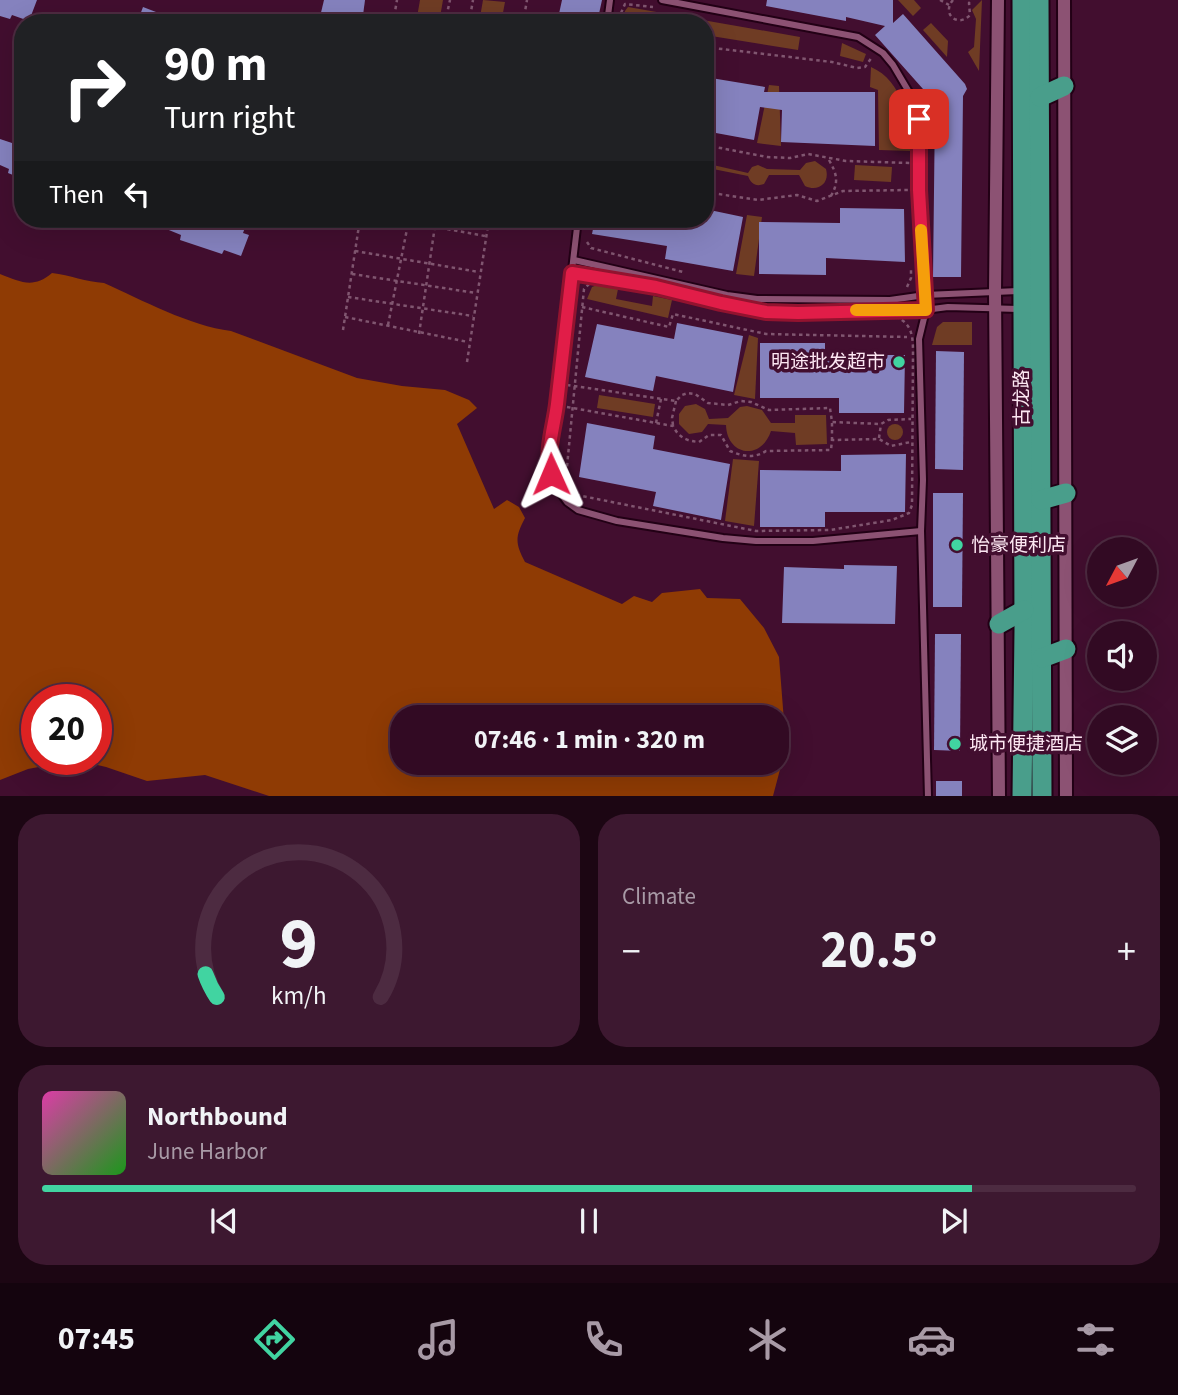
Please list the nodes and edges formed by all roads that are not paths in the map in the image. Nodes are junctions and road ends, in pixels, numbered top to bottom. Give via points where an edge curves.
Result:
1 (662, 0) edge
2 (998, 0) edge
3 (1022, 0) edge
4 (1039, 0) edge
5 (1065, 0) edge
6 (1064, 86) junction
7 (1040, 97) junction
8 (577, 228) edge
9 (574, 260) junction
10 (572, 273) junction
11 (995, 292) junction
12 (925, 295) junction
13 (1022, 300) junction
14 (997, 308) junction
15 (926, 310) junction
16 (1066, 493) junction
17 (1041, 500) junction
18 (921, 531) junction
19 (1024, 610) junction
20 (999, 624) junction
21 (1066, 649) junction
22 (1042, 657) junction
23 (928, 796) edge
24 (999, 796) edge
25 (1022, 796) edge
26 (1042, 796) edge
27 (1066, 796) edge

1 - 12 lane via 845,33 871,44 893,65 919,119
2 - 11 street
3 - 13 main road, 古龙路
4 - 7 main road, 古龙路
5 - 6 street
6 - 7 main road
6 - 16 street
7 - 17 main road, 古龙路
8 - 9 lane
9 - 10 lane
9 - 12 lane via 743,298 890,300
10 - 15 lane via 766,312
10 - 18 lane via 548,459 566,502 617,521 756,541
11 - 12 lane
11 - 13 lane
11 - 14 street
12 - 15 lane
13 - 14 lane
13 - 19 main road, 古龙路
14 - 15 lane
14 - 20 street
15 - 18 lane via 919,339
16 - 17 main road
16 - 21 street
17 - 22 main road, 古龙路
18 - 23 lane
19 - 20 main road
19 - 25 main road, 古龙路
20 - 24 street
21 - 22 main road
21 - 27 street
22 - 26 main road, 古龙路

